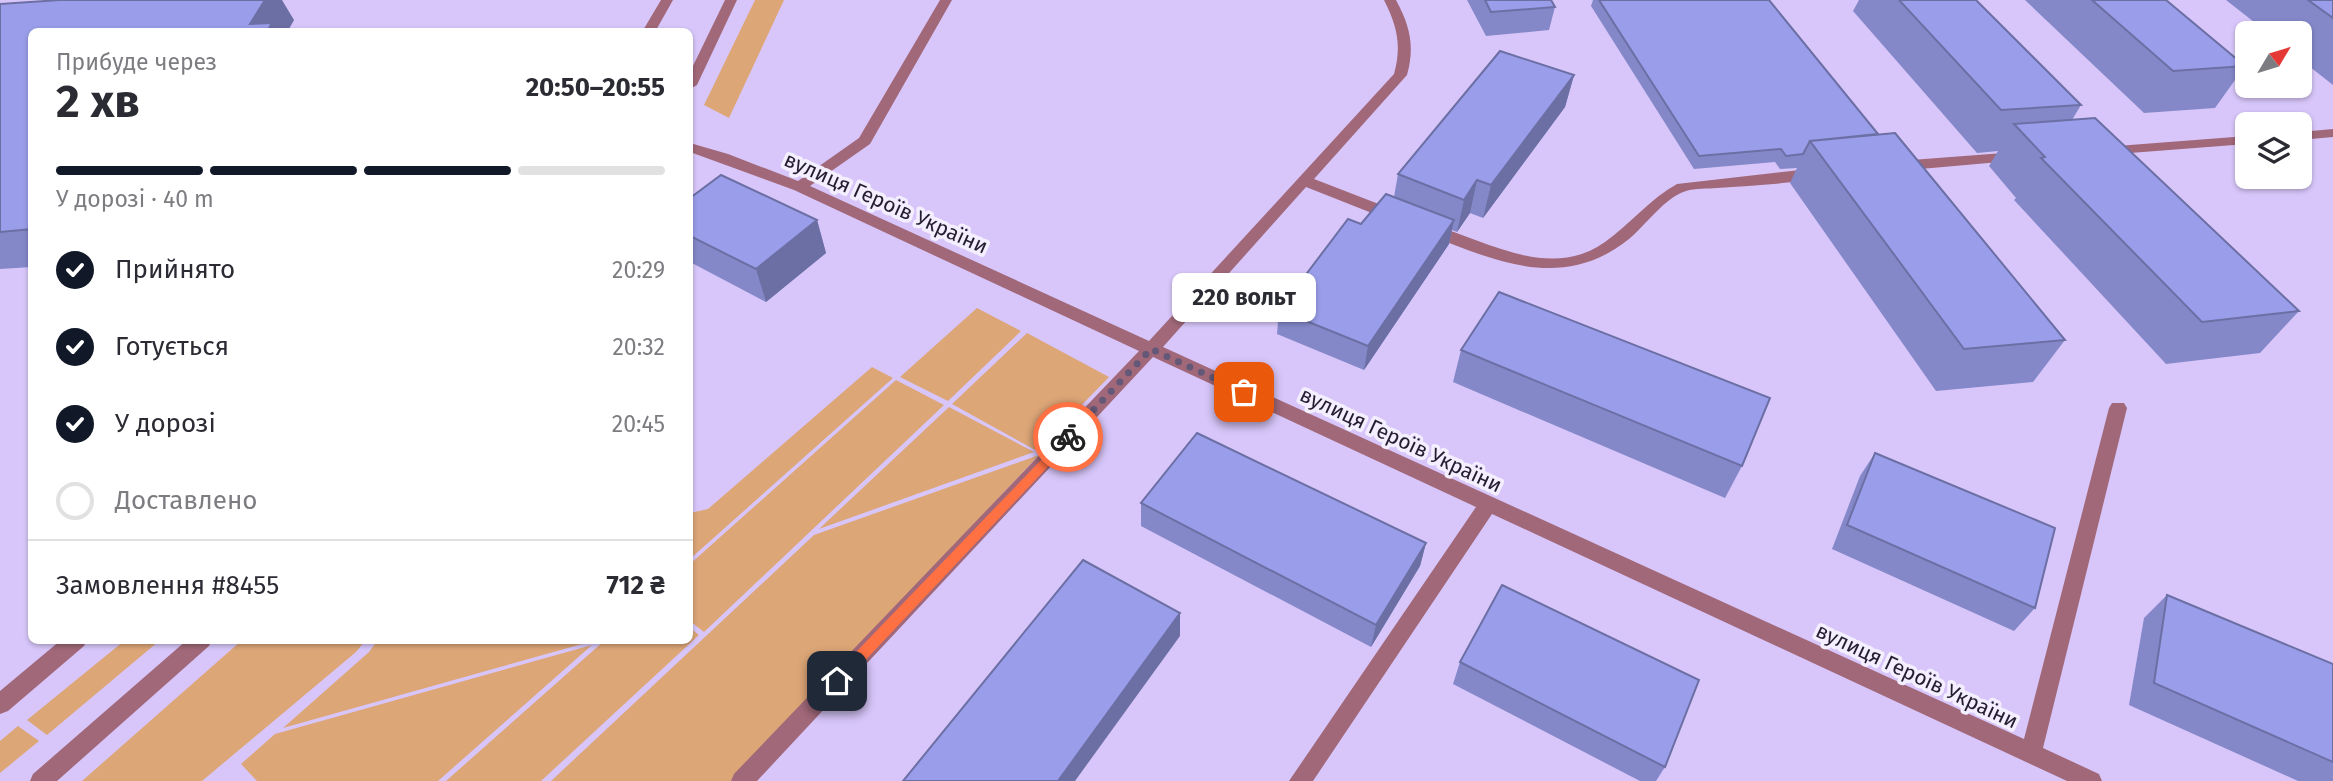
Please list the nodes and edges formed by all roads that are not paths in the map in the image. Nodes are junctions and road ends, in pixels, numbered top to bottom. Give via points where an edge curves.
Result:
1 (667, 0) edge
2 (731, 0) edge
3 (946, 0) edge
4 (1390, 0) edge
5 (650, 28) edge
6 (693, 79) edge
7 (2333, 133) edge
8 (2312, 135) edge
9 (2235, 141) edge
10 (693, 148) edge
11 (2085, 152) edge
12 (2031, 156) edge
13 (1882, 167) edge
14 (1840, 171) edge
15 (1304, 181) junction
16 (799, 187) junction
17 (1151, 349) junction
18 (2118, 408) dead end
19 (1488, 505) junction
20 (72, 644) edge
21 (197, 644) edge
22 (0, 704) edge
23 (2031, 753) junction
24 (41, 781) edge
25 (742, 781) edge
26 (1300, 781) edge
27 (2091, 781) edge

1 - 5 street
2 - 6 street
3 - 16 street via 865,141
4 - 15 street via 1406,38 1400,75
7 - 8 street
9 - 11 street
10 - 16 street, вулиця Героїв України
12 - 13 street
14 - 15 street via 1682,187 1665,195 1607,248 1565,263 1535,262 1487,251
15 - 17 street
16 - 17 street, вулиця Героїв України
17 - 19 street, вулиця Героїв України
17 - 25 street
18 - 23 street
19 - 23 street, вулиця Героїв України
19 - 26 street
20 - 22 street
21 - 24 street
23 - 27 street, вулиця Героїв України

